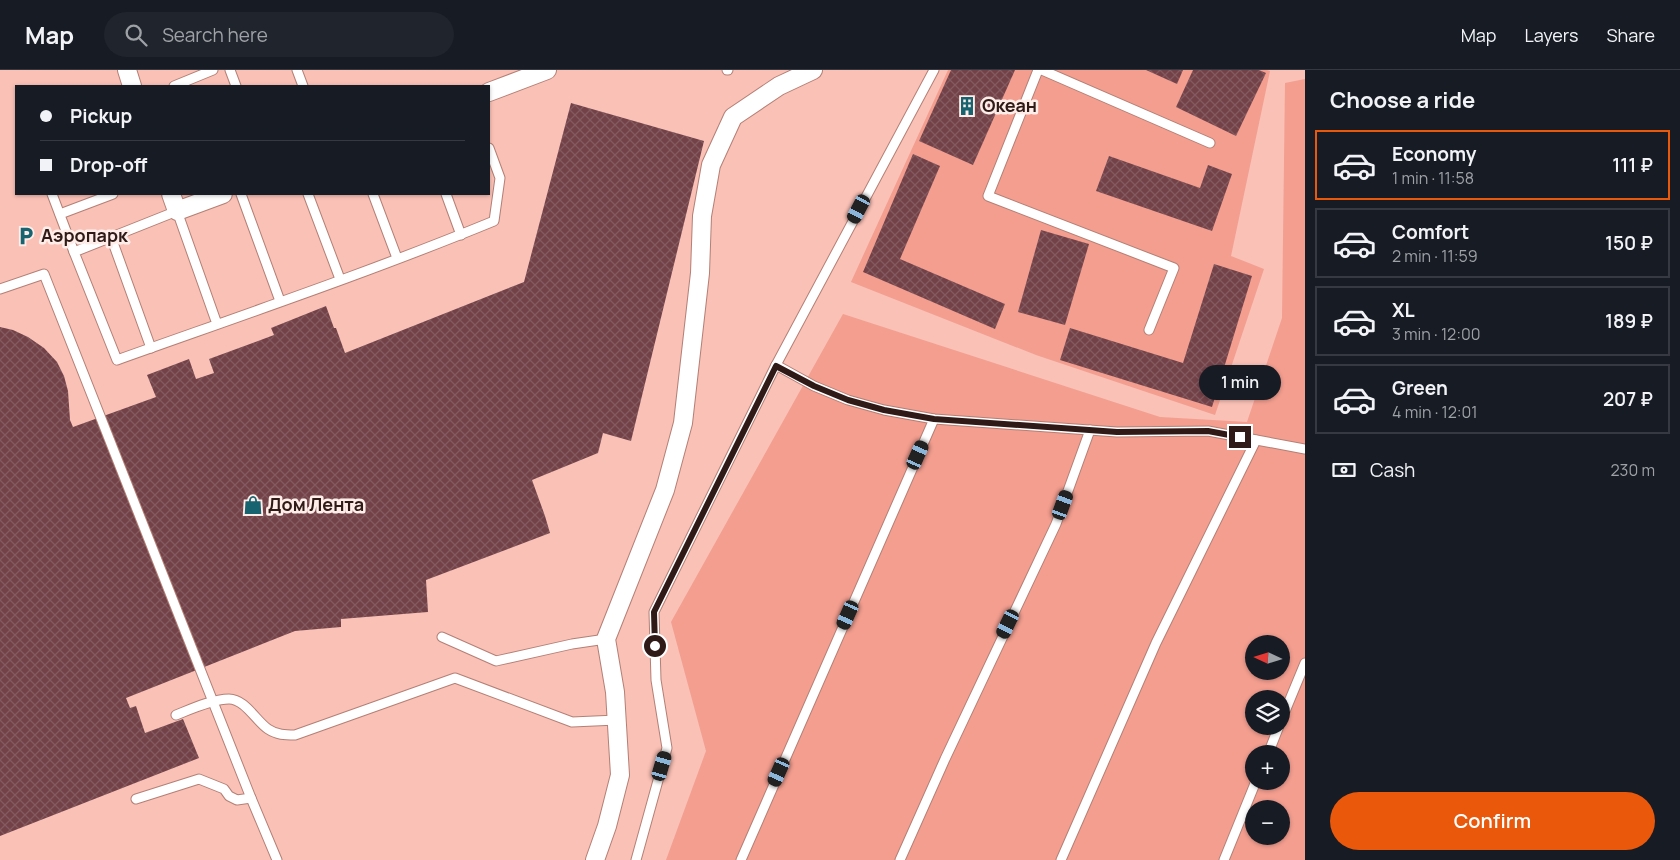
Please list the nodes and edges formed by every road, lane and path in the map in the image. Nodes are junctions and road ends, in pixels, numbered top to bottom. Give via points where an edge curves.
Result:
1 (127, 70) edge
2 (213, 70) edge
3 (230, 70) edge
4 (297, 70) edge
5 (547, 70) edge
6 (813, 70) edge
7 (934, 70) edge
8 (1038, 70) edge
9 (1042, 70) edge
10 (132, 85) edge
11 (176, 85) edge
12 (236, 85) edge
13 (303, 85) edge
14 (490, 92) edge
15 (1210, 143) dead end
16 (490, 151) edge
17 (52, 195) edge
18 (110, 195) edge
19 (171, 195) edge
20 (218, 195) edge
21 (241, 195) edge
22 (308, 195) edge
23 (373, 195) edge
24 (446, 195) edge
25 (177, 212) junction
26 (60, 214) junction
27 (461, 234) junction
28 (111, 237) junction
29 (74, 252) junction
30 (398, 258) junction
31 (340, 279) junction
32 (0, 289) edge
33 (280, 302) junction
34 (217, 324) junction
35 (1150, 330) dead end
36 (151, 348) junction
37 (776, 366) junction
38 (934, 419) junction
39 (1090, 430) junction
40 (1256, 440) junction
41 (1305, 448) edge
42 (442, 637) dead end
43 (606, 639) junction
44 (1305, 663) edge
45 (1290, 699) edge
46 (176, 715) dead end
47 (617, 720) junction
48 (1252, 790) edge
49 (250, 798) junction
50 (136, 799) dead end
51 (277, 860) edge
52 (595, 860) edge
53 (636, 860) edge
54 (741, 860) edge
55 (900, 860) edge
56 (1061, 860) edge
57 (1224, 860) edge

1 - 10 street
2 - 11 lane
3 - 12 lane
4 - 13 lane
5 - 14 street
6 - 43 street via 779,86 733,117 711,165 702,216 700,273 683,423 664,490
7 - 37 lane
8 - 35 lane via 988,196 1174,268
9 - 15 lane
16 - 27 lane via 500,178 494,222
17 - 26 lane
18 - 26 lane
19 - 25 street
20 - 25 street
21 - 33 lane
22 - 31 lane
23 - 30 lane
24 - 27 lane
25 - 28 lane
25 - 34 lane
26 - 29 lane
27 - 30 lane
28 - 29 lane
28 - 36 lane
29 - 36 lane via 117,360
30 - 31 lane
31 - 33 lane
32 - 49 lane via 44,274
33 - 34 lane
34 - 36 lane
37 - 38 lane via 848,400
37 - 53 lane via 654,612 656,680 668,748
38 - 39 lane
38 - 54 lane
39 - 40 lane via 1208,431
39 - 55 lane via 1056,524
40 - 41 lane
40 - 56 lane via 1156,643
42 - 43 lane via 496,661
43 - 47 street
44 - 45 lane
46 - 47 lane via 230,699 242,705 268,729 281,735 295,735 455,678 572,722
47 - 52 street via 620,775
48 - 57 lane
49 - 50 lane via 237,800 224,789 199,779
49 - 51 lane

